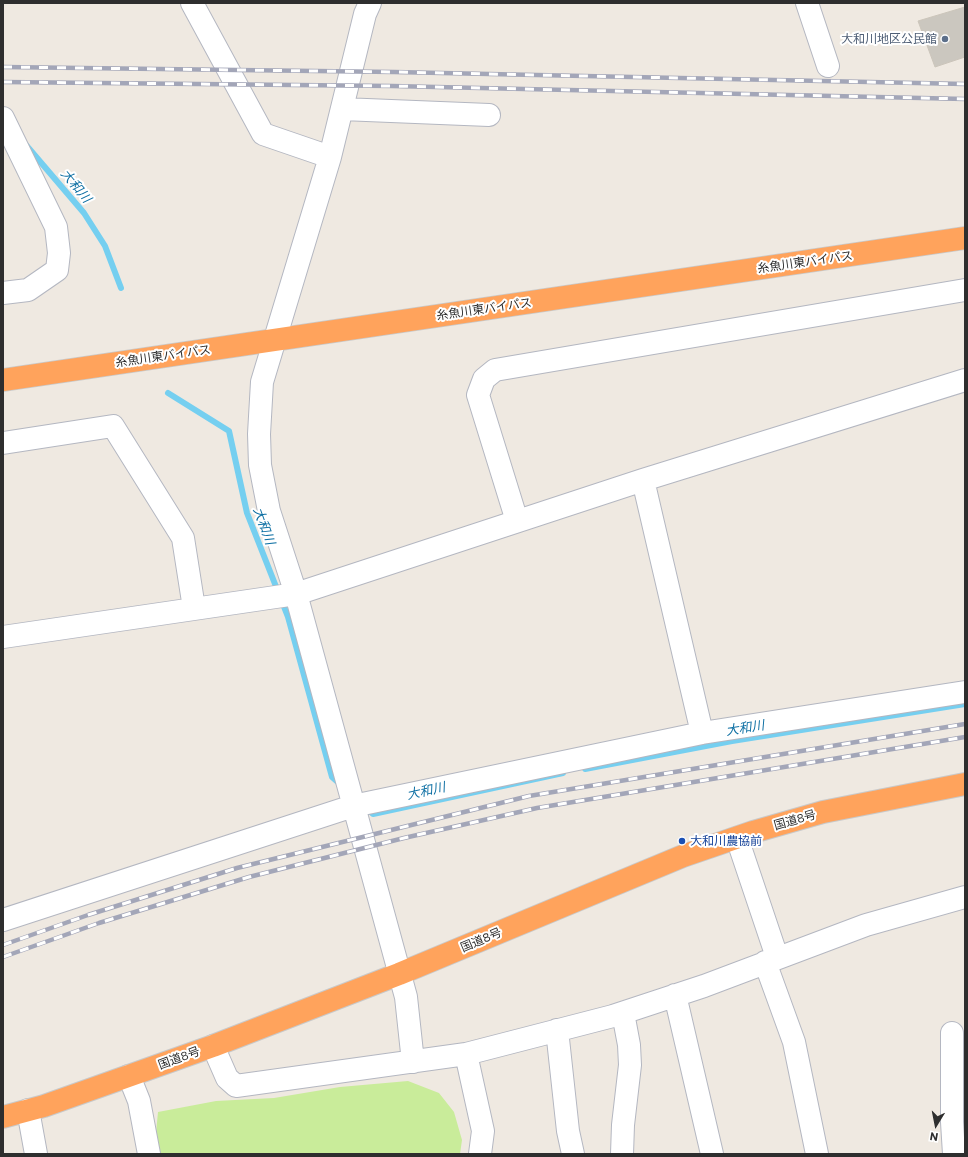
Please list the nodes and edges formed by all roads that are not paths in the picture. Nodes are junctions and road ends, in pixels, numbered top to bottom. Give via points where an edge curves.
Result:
1 (192, 3) edge
2 (370, 3) edge
3 (807, 3) edge
4 (828, 66) dead end
5 (342, 109) junction
6 (489, 115) dead end
7 (3, 118) edge
8 (330, 157) junction
9 (965, 238) edge
10 (965, 290) edge
11 (3, 293) edge
12 (275, 339) junction
13 (3, 380) edge
14 (965, 380) edge
15 (3, 443) edge
16 (644, 480) junction
17 (517, 521) junction
18 (296, 594) junction
19 (194, 608) junction
20 (3, 637) edge
21 (965, 692) edge
22 (702, 733) junction
23 (965, 784) edge
24 (353, 806) junction
25 (737, 838) junction
26 (965, 897) edge
27 (3, 920) edge
28 (771, 960) junction
29 (399, 974) junction
30 (675, 995) junction
31 (623, 1013) junction
32 (557, 1030) junction
33 (952, 1033) dead end
34 (213, 1046) junction
35 (466, 1054) junction
36 (413, 1062) junction
37 (129, 1076) junction
38 (28, 1110) junction
39 (3, 1117) edge
40 (36, 1154) edge
41 (149, 1154) edge
42 (480, 1154) edge
43 (573, 1154) edge
44 (622, 1154) edge
45 (712, 1154) edge
46 (817, 1154) edge
47 (954, 1154) edge

1 - 8 street via 262,134
2 - 5 street via 365,14
3 - 4 street
5 - 6 street
5 - 8 street
7 - 11 street via 56,227 59,253 57,270 28,290
8 - 12 street
9 - 12 highway, 糸魚川東バイパス
10 - 17 street via 495,370 484,379 478,395
12 - 13 highway, 糸魚川東バイパス
12 - 18 street via 262,382 258,434 260,465 269,511
14 - 16 street
15 - 19 street via 113,426 183,538
16 - 17 street
16 - 22 street
17 - 18 street
18 - 19 street
18 - 24 street
19 - 20 street
21 - 22 street
22 - 24 street
23 - 25 highway, 国道8号 via 823,812
24 - 27 street
24 - 29 street
25 - 28 street
25 - 29 highway, 国道8号 via 683,856
26 - 28 street via 866,925
28 - 30 street
28 - 46 street via 794,1042
29 - 34 highway, 国道8号
29 - 36 street via 406,997
30 - 31 street
30 - 45 street
31 - 32 street
31 - 44 street via 630,1065
32 - 35 street
32 - 43 street via 568,1131
33 - 47 street
34 - 36 street via 226,1078 236,1086
34 - 37 highway, 国道8号
35 - 36 street
35 - 42 street via 483,1132
37 - 38 highway, 国道8号
37 - 41 street via 139,1101
38 - 39 highway, 国道8号
38 - 40 street

